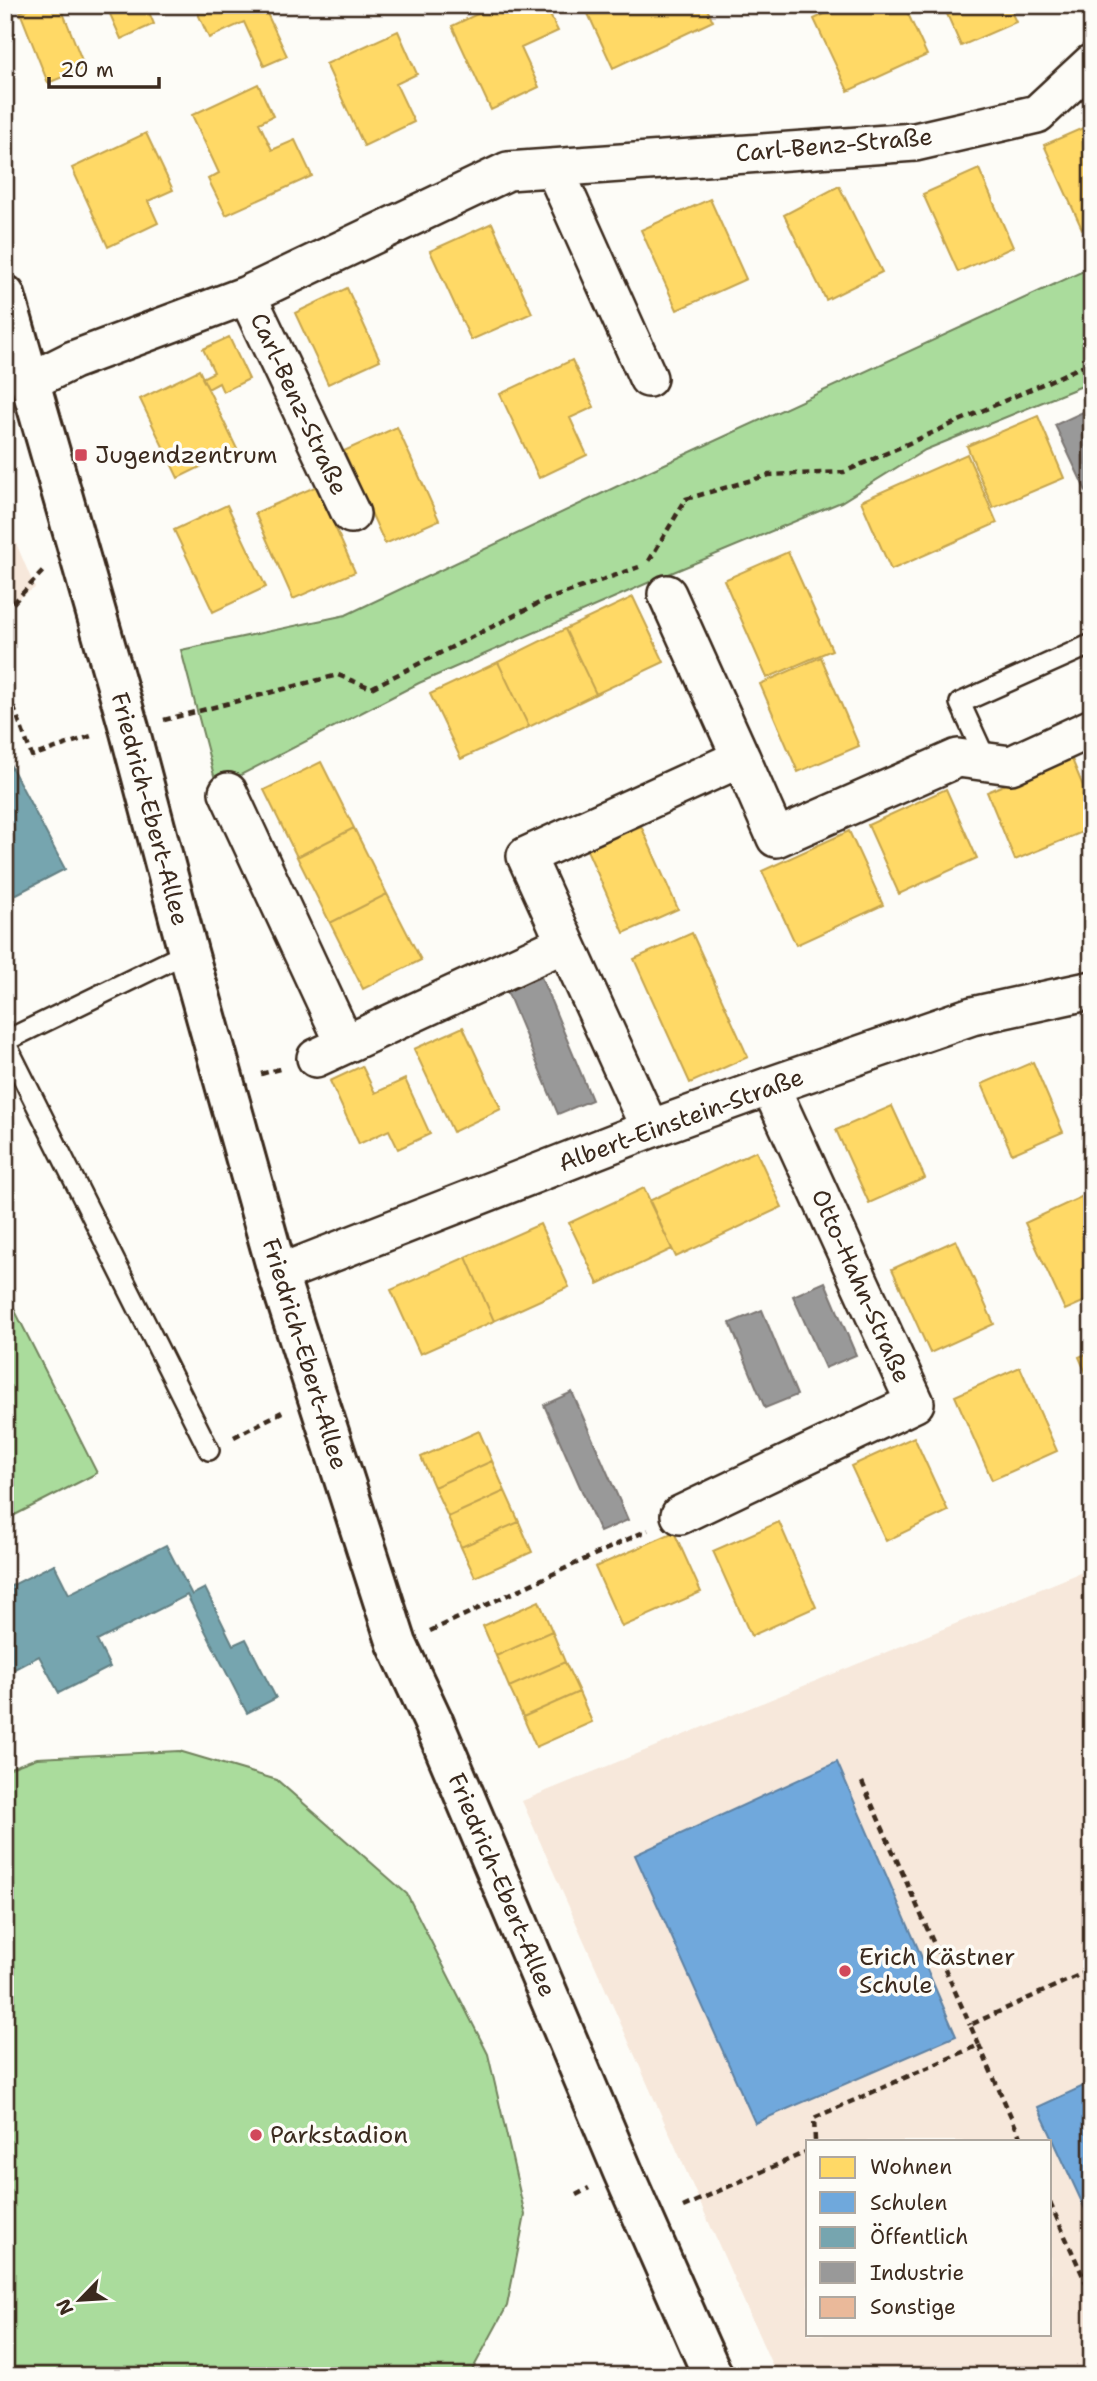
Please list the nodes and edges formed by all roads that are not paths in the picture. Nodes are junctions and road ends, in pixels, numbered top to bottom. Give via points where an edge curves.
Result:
1 (1092, 63) edge
2 (554, 168) junction
3 (5, 295) edge
4 (247, 295) junction
5 (648, 378) dead end
6 (31, 381) junction
7 (351, 514) dead end
8 (667, 594) dead end
9 (1092, 644) edge
10 (1092, 728) edge
11 (741, 758) junction
12 (987, 762) junction
13 (228, 792) dead end
14 (565, 943) junction
15 (188, 952) junction
16 (1092, 990) edge
17 (5, 1041) edge
18 (770, 1086) junction
19 (650, 1129) junction
20 (278, 1274) junction
21 (209, 1450) road end
22 (680, 1515) road end
23 (713, 2376) edge

1 - 2 street, Carl-Benz-Straße via 1037,114 915,142
2 - 4 street, Carl-Benz-Straße via 508,171
2 - 5 street
3 - 6 street, Friedrich-Ebert-Allee
4 - 6 street, Carl-Benz-Straße via 74,360
4 - 7 street, Carl-Benz-Straße
6 - 15 street, Friedrich-Ebert-Allee
8 - 11 street
9 - 12 lane via 960,703
10 - 12 street via 1011,765
11 - 12 street via 776,838 958,758
11 - 14 street via 526,856
13 - 14 street via 331,1051
14 - 19 street
15 - 17 lane
15 - 20 street, Friedrich-Ebert-Allee
16 - 18 street, Albert-Einstein-Straße via 972,1016
17 - 21 lane
18 - 19 street, Albert-Einstein-Straße
18 - 22 street, Otto-Hahn-Straße via 915,1404
19 - 20 street, Albert-Einstein-Straße
20 - 23 street, Friedrich-Ebert-Allee via 397,1644

